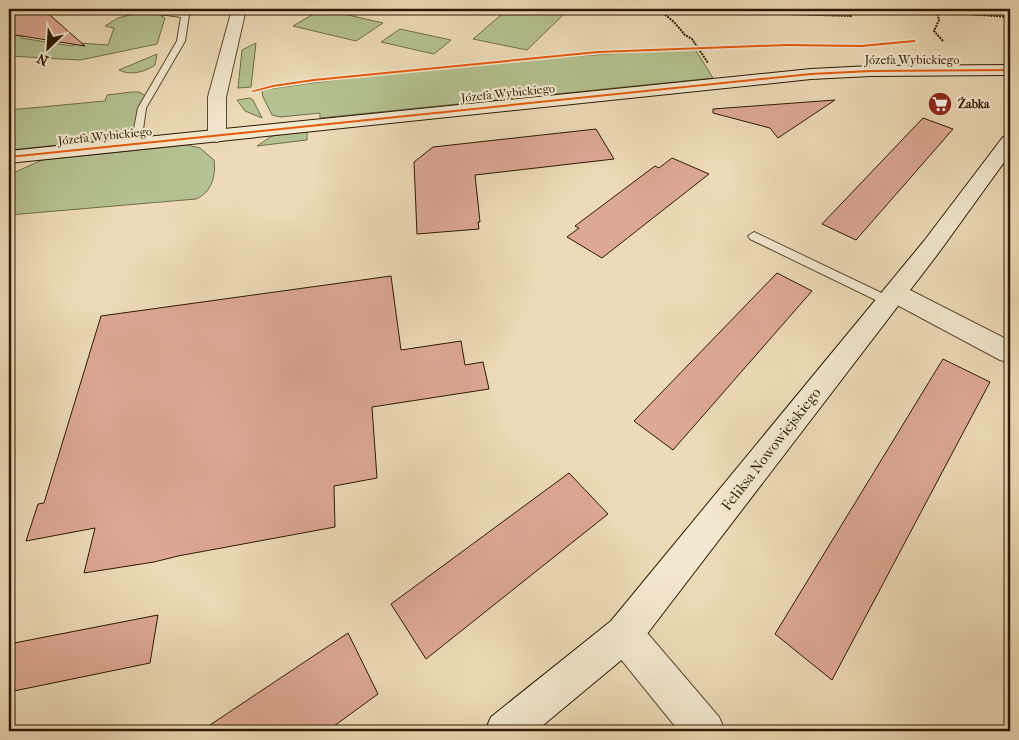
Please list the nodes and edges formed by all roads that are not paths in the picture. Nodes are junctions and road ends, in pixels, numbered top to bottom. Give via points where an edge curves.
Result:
1 (138, 9) edge
2 (239, 9) edge
3 (924, 54) dead end
4 (962, 55) dead end
5 (1010, 56) edge
6 (1010, 70) edge
7 (811, 74) junction
8 (217, 136) junction
9 (1010, 141) edge
10 (136, 144) junction
11 (9, 157) edge
12 (754, 236) dead end
13 (891, 297) junction
14 (1010, 353) edge
15 (624, 634) junction
16 (505, 731) edge
17 (706, 731) edge

1 - 10 lane via 185,15 181,41 142,108
2 - 8 street via 217,97
3 - 7 street, Józefa Wybickiego via 892,56
4 - 5 street, Józefa Wybickiego
6 - 7 street, Józefa Wybickiego
7 - 8 street, Józefa Wybickiego
8 - 10 street, Józefa Wybickiego
9 - 13 street, Feliksa Nowowiejskiego
10 - 11 street, Józefa Wybickiego
12 - 13 lane
13 - 14 street
13 - 15 street, Feliksa Nowowiejskiego
15 - 16 street, Feliksa Nowowiejskiego
15 - 17 street

